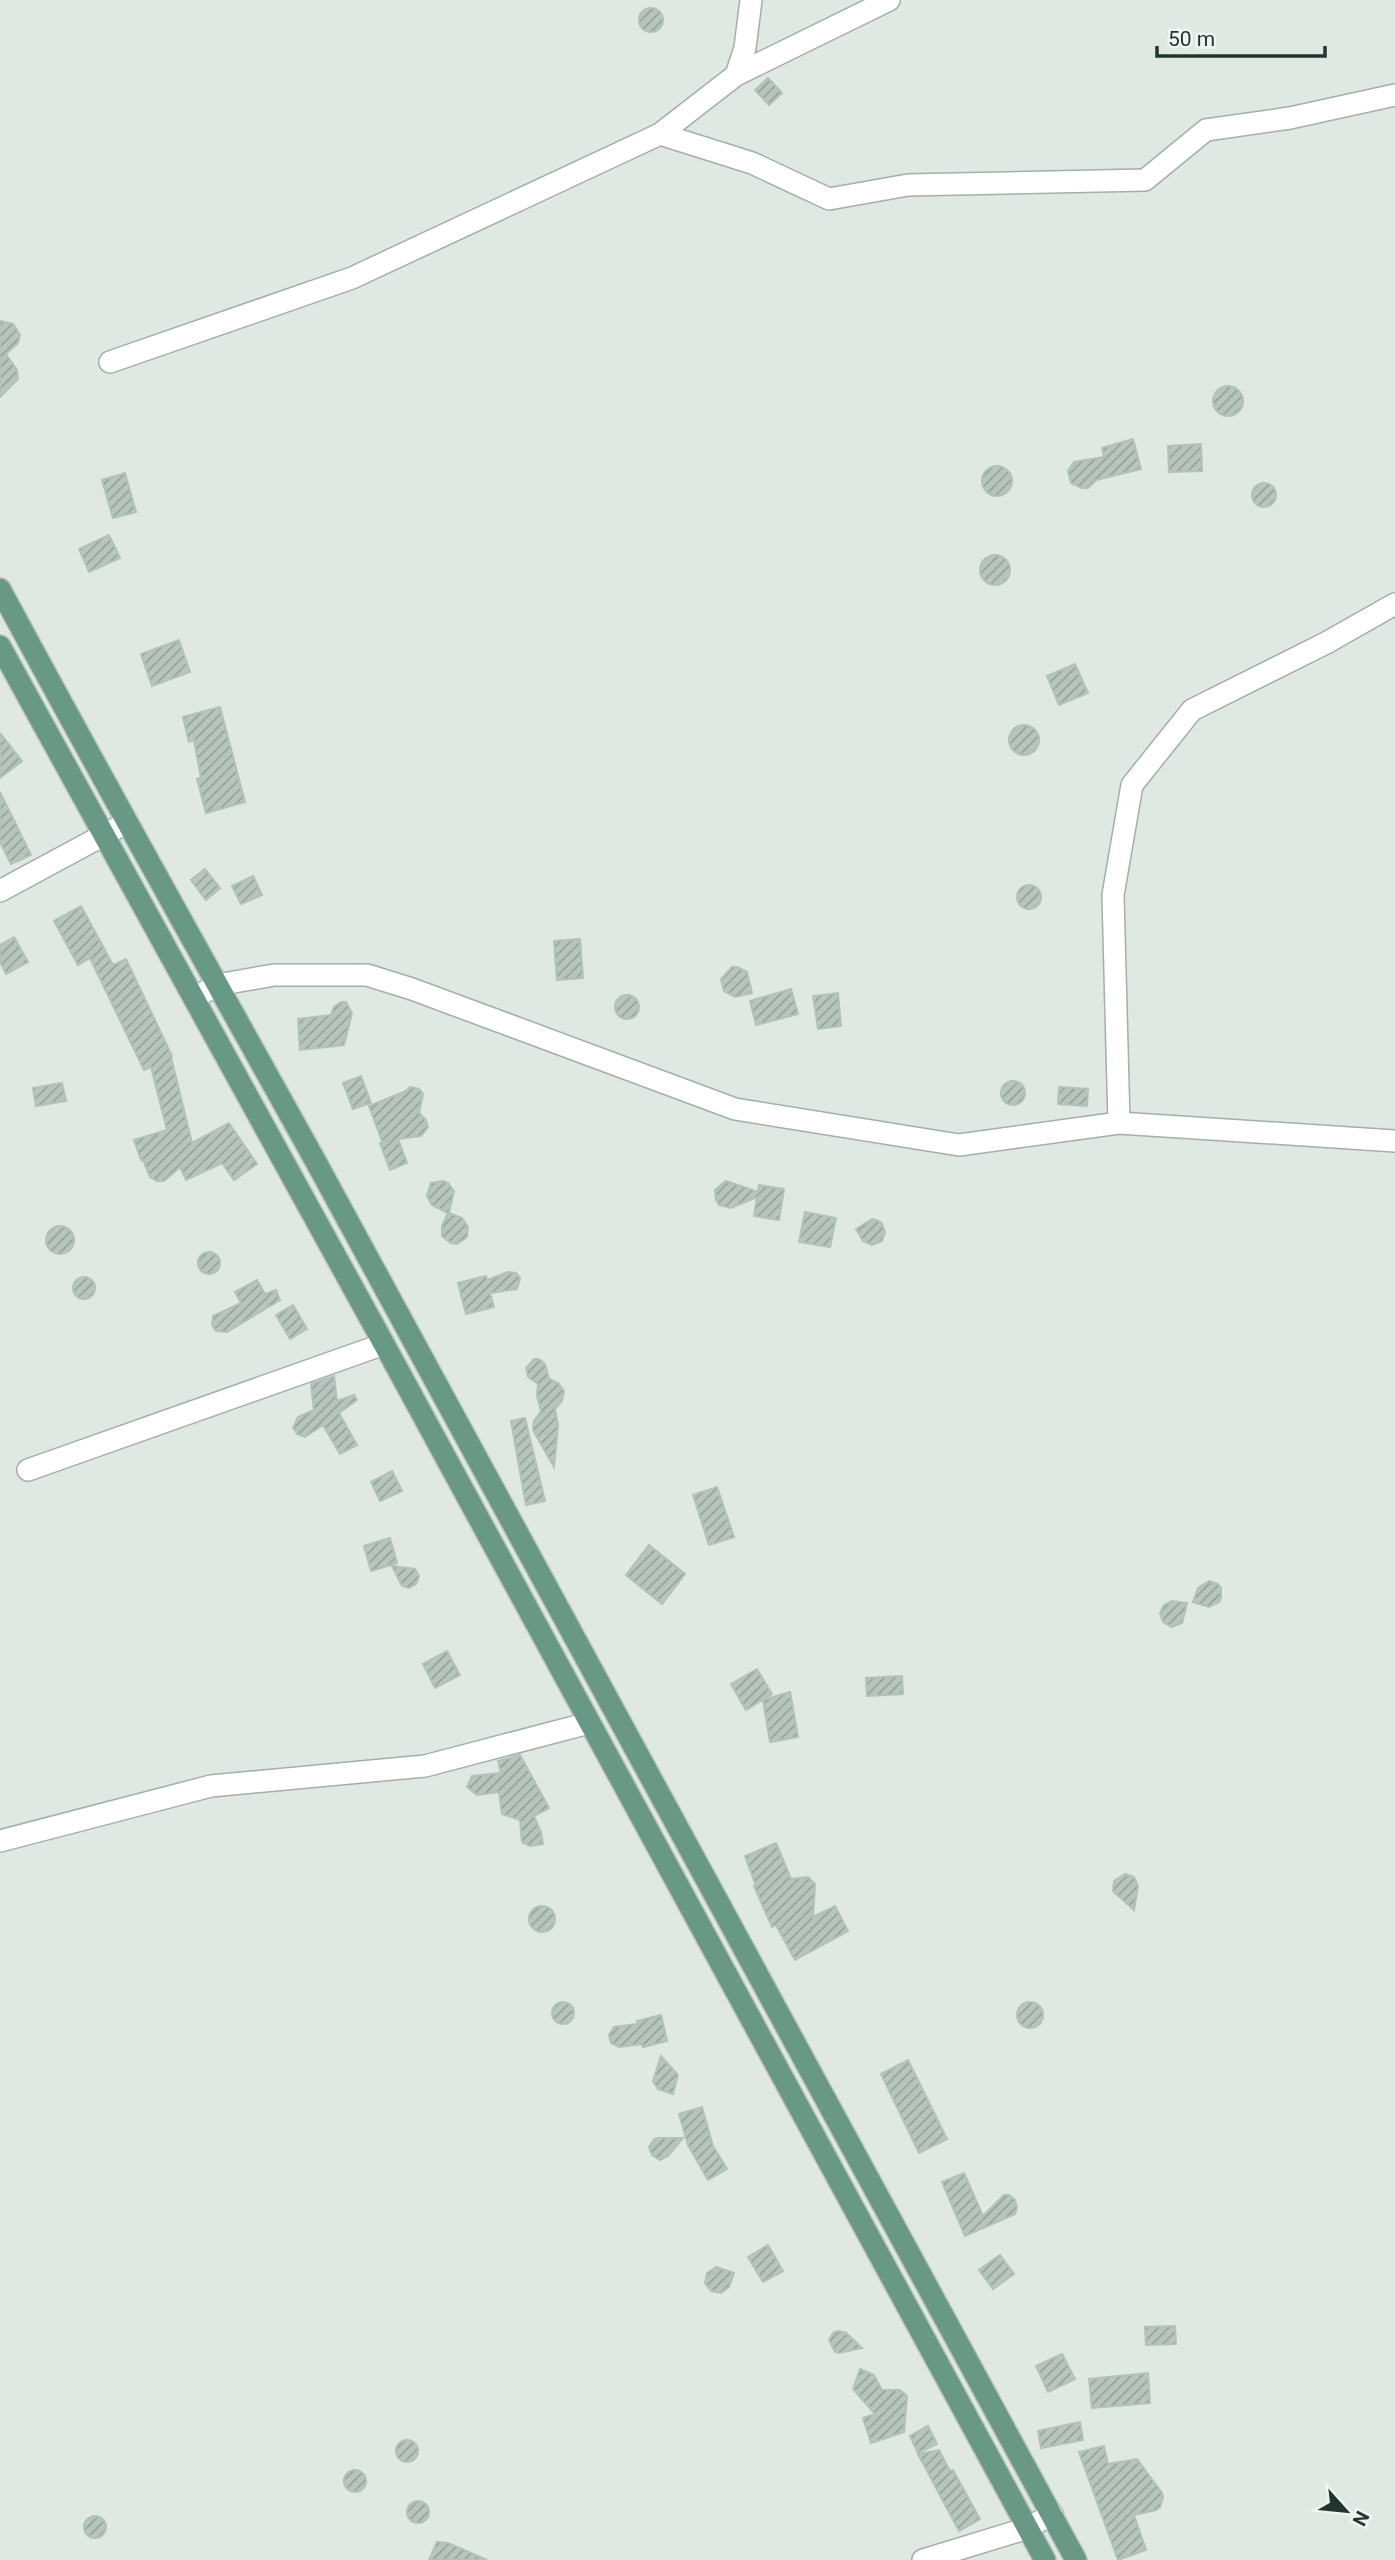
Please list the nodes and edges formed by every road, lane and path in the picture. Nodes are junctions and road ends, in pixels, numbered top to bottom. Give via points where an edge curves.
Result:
1 (751, 0) edge
2 (889, 0) edge
3 (736, 75) junction
4 (1395, 96) edge
5 (660, 134) junction
6 (110, 362) dead end
7 (0, 589) edge
8 (1395, 604) edge
9 (0, 646) edge
10 (126, 823) junction
11 (105, 836) junction
12 (0, 891) edge
13 (217, 985) junction
14 (194, 998) junction
15 (1119, 1123) junction
16 (1395, 1141) edge
17 (384, 1344) junction
18 (28, 1470) dead end
19 (589, 1723) junction
20 (0, 1841) edge
21 (1052, 2514) junction
22 (1028, 2528) junction
23 (923, 2560) edge
24 (1045, 2560) edge
25 (1076, 2560) edge

1 - 3 street via 745,48
2 - 3 street
3 - 5 street
4 - 5 street via 1206,130 1144,180 908,185 829,199 752,163
5 - 6 street via 352,278
7 - 10 main road
8 - 15 street via 1192,710 1132,785 1114,895
9 - 11 main road
10 - 11 street
10 - 13 main road
11 - 12 street
11 - 14 main road
13 - 14 street
13 - 15 street via 274,975 367,975 735,1109 959,1145
13 - 21 main road
14 - 17 main road
15 - 16 street
17 - 18 street
17 - 19 main road
19 - 20 street via 425,1766 211,1787
19 - 22 main road
21 - 22 street
21 - 25 main road
22 - 23 street
22 - 24 main road

